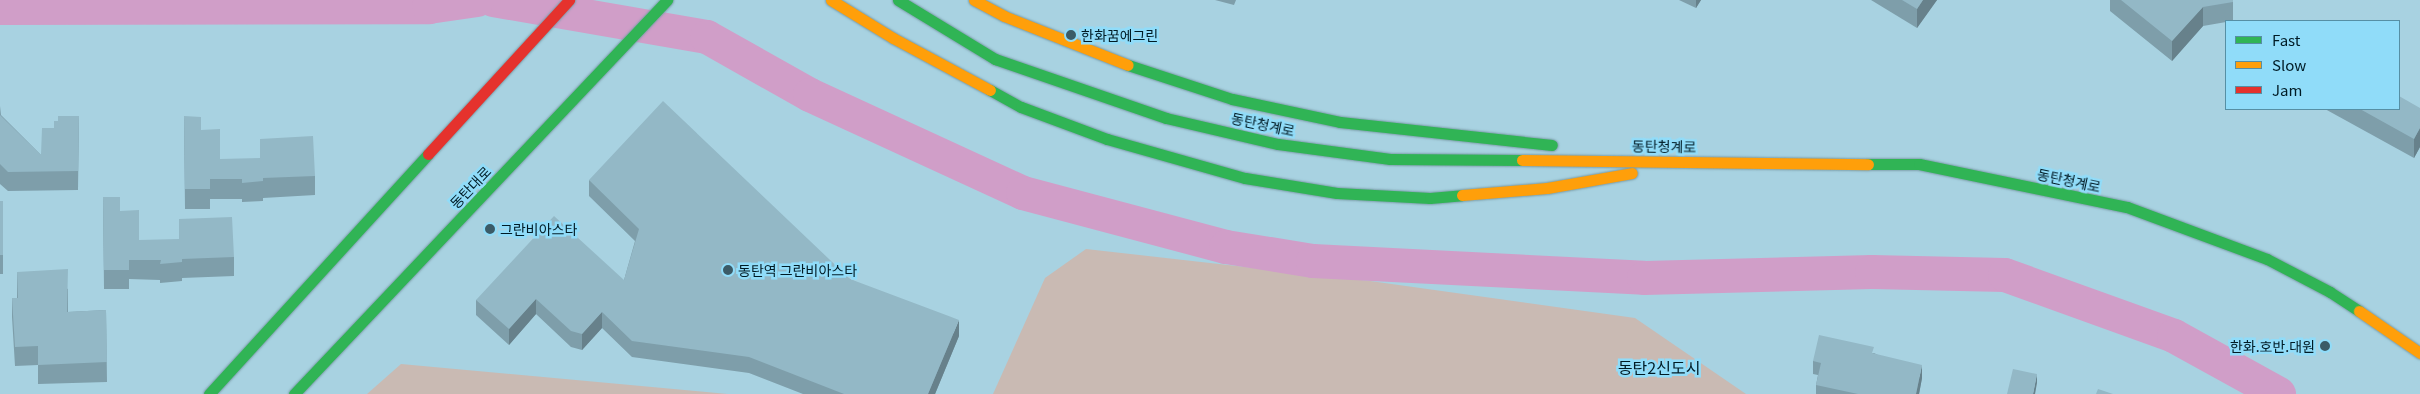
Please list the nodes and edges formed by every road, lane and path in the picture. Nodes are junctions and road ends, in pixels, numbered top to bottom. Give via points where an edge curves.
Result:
1 (569, 0) edge
2 (667, 0) edge
3 (898, 0) edge
4 (974, 0) edge
5 (835, 2) edge
6 (1565, 146) dead end
7 (1584, 148) dead end
8 (1700, 162) junction
9 (2420, 353) edge
10 (209, 394) edge
11 (294, 394) edge

1 - 10 street
2 - 11 street, 동탄대로
3 - 8 street, 동탄청계로 via 995,59 1166,118 1278,144 1390,159
4 - 6 street via 1004,16 1154,76 1232,99 1340,122
5 - 8 street via 1021,107 1107,139 1245,178 1337,193 1430,198 1547,188
7 - 8 street
8 - 9 street, 동탄청계로 via 1919,164 2127,207 2267,259 2330,292

